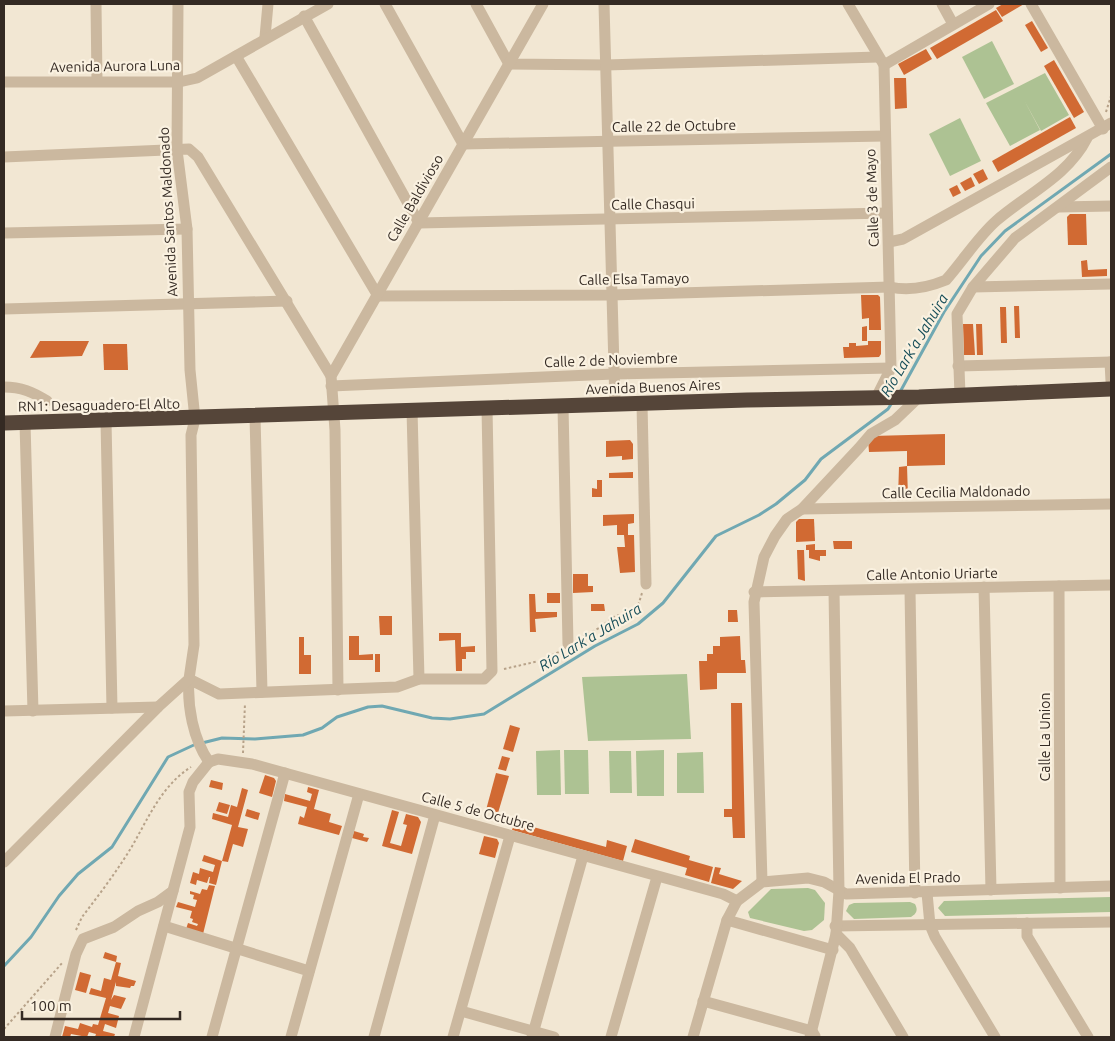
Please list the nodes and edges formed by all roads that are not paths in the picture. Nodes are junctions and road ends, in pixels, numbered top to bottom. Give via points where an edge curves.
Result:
1 (96, 4) edge
2 (178, 4) edge
3 (268, 4) edge
4 (328, 4) edge
5 (385, 4) edge
6 (476, 4) edge
7 (544, 4) edge
8 (604, 4) edge
9 (848, 4) edge
10 (942, 4) edge
11 (989, 4) edge
12 (1031, 4) edge
13 (304, 16) junction
14 (953, 24) junction
15 (265, 37) junction
16 (236, 56) junction
17 (881, 61) junction
18 (509, 64) junction
19 (606, 65) junction
20 (4, 82) edge
21 (97, 82) junction
22 (179, 82) junction
23 (1107, 126) edge
24 (885, 136) junction
25 (1087, 138) junction
26 (608, 143) junction
27 (463, 144) junction
28 (177, 150) junction
29 (4, 157) edge
30 (1111, 166) edge
31 (1111, 206) edge
32 (1058, 207) junction
33 (887, 213) junction
34 (610, 220) junction
35 (419, 223) junction
36 (187, 229) junction
37 (4, 233) edge
38 (889, 242) junction
39 (1111, 284) edge
40 (890, 287) junction
41 (974, 287) junction
42 (611, 295) junction
43 (378, 296) junction
44 (288, 301) junction
45 (189, 305) junction
46 (4, 310) edge
47 (1111, 362) edge
48 (958, 366) junction
49 (891, 368) junction
50 (614, 374) junction
51 (331, 381) junction
52 (1111, 381) edge
53 (4, 387) edge
54 (1111, 389) edge
55 (960, 395) junction
56 (912, 397) junction
57 (880, 398) junction
58 (48, 400) dead end
59 (615, 404) junction
60 (642, 404) junction
61 (562, 406) junction
62 (488, 408) junction
63 (412, 410) junction
64 (334, 412) junction
65 (255, 416) junction
66 (195, 419) junction
67 (106, 421) junction
68 (4, 423) edge
69 (25, 423) junction
70 (1111, 504) edge
71 (802, 509) junction
72 (646, 584) road end
73 (1111, 585) edge
74 (1059, 586) junction
75 (984, 587) junction
76 (910, 590) junction
77 (834, 591) junction
78 (754, 592) junction
79 (568, 644) road end
80 (189, 679) junction
81 (419, 679) junction
82 (338, 690) junction
83 (262, 692) junction
84 (158, 707) junction
85 (112, 708) junction
86 (4, 711) edge
87 (34, 711) junction
88 (210, 762) junction
89 (285, 773) junction
90 (359, 794) junction
91 (435, 815) junction
92 (510, 836) junction
93 (583, 856) junction
94 (6, 858) edge
95 (657, 876) junction
96 (762, 882) junction
97 (1111, 886) edge
98 (1060, 888) junction
99 (991, 890) junction
100 (173, 891) junction
101 (839, 891) junction
102 (927, 893) junction
103 (915, 894) junction
104 (737, 901) junction
105 (727, 920) junction
106 (1111, 922) edge
107 (1027, 923) junction
108 (930, 924) junction
109 (164, 926) junction
110 (836, 930) junction
111 (235, 949) junction
112 (833, 950) junction
113 (309, 971) junction
114 (703, 1001) junction
115 (461, 1010) junction
116 (533, 1034) edge
117 (812, 1035) edge
118 (56, 1037) edge
119 (134, 1037) edge
120 (212, 1037) edge
121 (291, 1037) edge
122 (374, 1037) edge
123 (453, 1037) edge
124 (554, 1037) edge
125 (611, 1037) edge
126 (693, 1037) edge
127 (903, 1037) edge
128 (995, 1037) edge
129 (1088, 1037) edge

1 - 21 street
2 - 22 street, Avenida Santos Maldonado
3 - 15 street
4 - 13 street, Avenida Aurora Luna
5 - 27 street
6 - 18 street
7 - 18 street, Calle Baldivioso
8 - 19 street
9 - 17 street, Calle 3 de Mayo
10 - 14 street
11 - 14 street
12 - 23 street
13 - 15 street, Avenida Aurora Luna
13 - 35 street
14 - 17 street
15 - 16 street, Avenida Aurora Luna
16 - 22 street, Avenida Aurora Luna via 196,78
16 - 43 street
17 - 19 street
17 - 24 street, Calle 3 de Mayo
18 - 19 street
18 - 27 street, Calle Baldivioso
19 - 26 street
20 - 21 street, Avenida Aurora Luna
21 - 22 street, Avenida Aurora Luna
22 - 28 street, Avenida Santos Maldonado
23 - 25 street
24 - 26 street, Calle 22 de Octubre
24 - 33 street, Calle 3 de Mayo
25 - 38 street via 902,239
25 - 40 street, Calle Elsa Tamayo via 1068,166 997,221 946,280 901,290
26 - 27 street, Calle 22 de Octubre
26 - 34 street
27 - 35 street, Calle Baldivioso
28 - 29 street
28 - 36 street, Avenida Santos Maldonado
28 - 44 street via 189,149 198,157
30 - 32 street
31 - 32 street
32 - 41 street via 1015,238
33 - 34 street, Calle Chasqui
33 - 38 street, Calle 3 de Mayo
34 - 35 street, Calle Chasqui
34 - 42 street
35 - 43 street, Calle Baldivioso
36 - 37 street
36 - 45 street, Avenida Santos Maldonado
38 - 40 street, Calle 3 de Mayo
39 - 41 street
40 - 42 street, Calle Elsa Tamayo
40 - 49 street, Calle 3 de Mayo
41 - 48 street via 957,314
42 - 43 street, Calle Elsa Tamayo
42 - 50 street
43 - 51 street, Calle Baldivioso
44 - 45 street
44 - 51 street
45 - 46 street
45 - 66 street, Avenida Santos Maldonado
47 - 48 street
47 - 52 street
48 - 55 street
49 - 50 street, Calle 2 de Noviembre
49 - 57 street, Calle 3 de Mayo
50 - 51 street, Calle 2 de Noviembre
50 - 59 street
51 - 64 street
53 - 58 street via 33,392
54 - 55 highway, Avenida Buenos Aires
55 - 56 highway, Avenida Buenos Aires
56 - 57 highway, Avenida Buenos Aires
56 - 71 street via 895,420 865,439
57 - 60 highway, Avenida Buenos Aires
59 - 60 highway, Avenida Buenos Aires
59 - 61 highway, Avenida Buenos Aires
60 - 72 street
61 - 62 highway, Avenida Buenos Aires
61 - 79 street
62 - 63 highway, Avenida Buenos Aires
62 - 81 street via 492,671 484,679
63 - 64 highway, Avenida Buenos Aires
63 - 81 street
64 - 65 highway, Avenida Buenos Aires
64 - 82 street
65 - 66 highway, Avenida Buenos Aires
65 - 83 street
66 - 67 highway, RN1: Desaguadero-El Alto
66 - 80 street, Avenida Santos Maldonado via 191,435 194,644
67 - 69 highway, RN1: Desaguadero-El Alto
67 - 85 street
68 - 69 highway, RN1: Desaguadero-El Alto
69 - 87 street
70 - 71 street, Calle Cecilia Maldonado
71 - 78 street via 787,519 775,536 764,557
73 - 74 street, Calle Antonio Uriarte
74 - 75 street, Calle Antonio Uriarte
74 - 98 street, Calle La Union
75 - 76 street, Calle Antonio Uriarte
75 - 99 street
76 - 77 street, Calle Antonio Uriarte
76 - 103 street
77 - 78 street, Calle Antonio Uriarte
77 - 101 street
78 - 96 street
80 - 83 street via 219,694
80 - 84 street
80 - 88 street, Avenida Santos Maldonado via 188,698 202,752
81 - 82 street via 397,687
82 - 83 street
84 - 85 street
84 - 94 street
85 - 87 street
86 - 87 street
88 - 89 street, Calle 5 de Octubre via 218,759 237,761
88 - 100 street via 189,792 190,828
89 - 90 street, Calle 5 de Octubre
89 - 111 street
90 - 91 street, Calle 5 de Octubre
90 - 113 street
91 - 92 street, Calle 5 de Octubre
91 - 122 street
92 - 93 street, Calle 5 de Octubre
92 - 115 street
93 - 95 street, Calle 5 de Octubre
93 - 116 street
95 - 104 street, Calle 5 de Octubre via 723,894
95 - 125 street
96 - 101 street, Avenida El Prado via 808,878
96 - 104 street
97 - 98 street, Avenida El Prado
98 - 99 street, Avenida El Prado
99 - 102 street, Avenida El Prado
100 - 109 street
100 - 118 street via 114,927 83,939 76,953
101 - 103 street, Avenida El Prado via 846,894
101 - 110 street
102 - 103 street, Avenida El Prado
102 - 108 street
104 - 105 street
105 - 112 street
105 - 114 street
106 - 107 street
107 - 108 street
107 - 129 street via 1027,936
108 - 110 street
108 - 128 street
109 - 111 street
109 - 119 street
110 - 112 street
110 - 127 street
111 - 113 street
111 - 120 street
112 - 117 street
113 - 121 street
114 - 117 street
114 - 126 street
115 - 116 street
115 - 123 street
116 - 124 street

